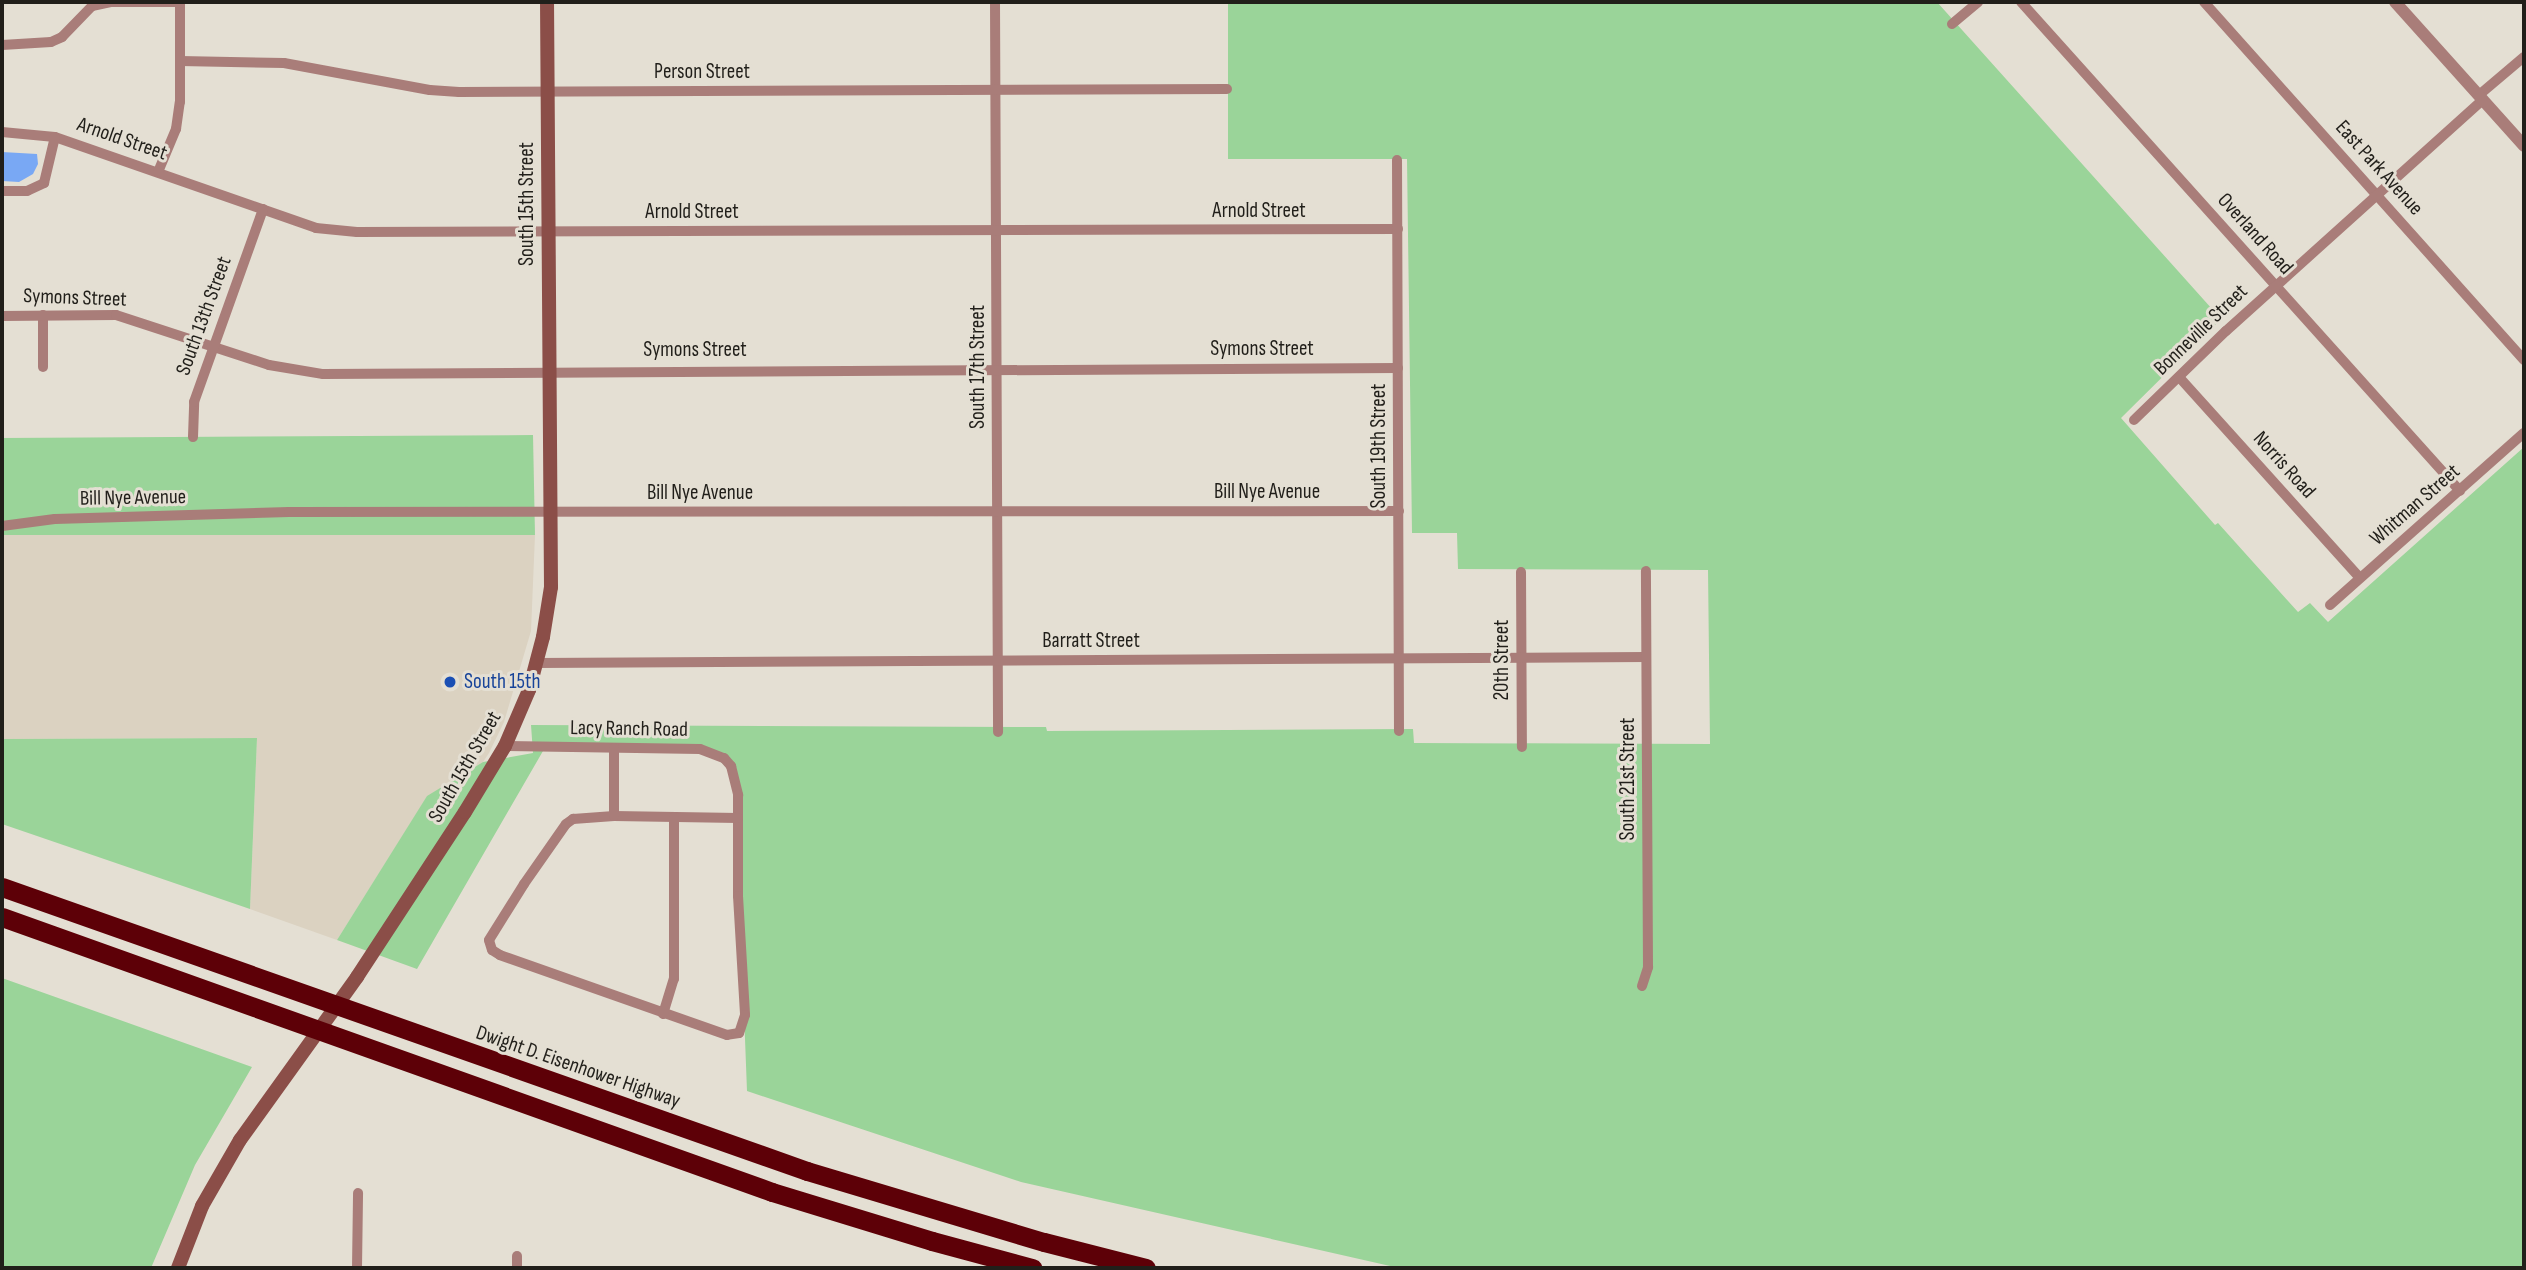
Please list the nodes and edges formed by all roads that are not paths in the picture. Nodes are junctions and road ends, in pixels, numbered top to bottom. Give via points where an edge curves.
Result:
1 (180, 2) edge
2 (547, 2) edge
3 (995, 2) edge
4 (1978, 2) edge
5 (2021, 2) edge
6 (2204, 2) edge
7 (2395, 2) edge
8 (1952, 24) dead end
9 (2, 45) edge
10 (2524, 57) edge
11 (180, 61) junction
12 (1227, 89) dead end
13 (548, 91) junction
14 (996, 92) junction
15 (2481, 97) junction
16 (2, 132) edge
17 (55, 136) junction
18 (2524, 146) edge
19 (1397, 160) dead end
20 (158, 172) junction
21 (2, 191) edge
22 (2377, 195) junction
23 (263, 209) junction
24 (1398, 229) junction
25 (996, 231) junction
26 (549, 232) junction
27 (2276, 286) junction
28 (43, 315) junction
29 (2, 316) edge
30 (214, 348) junction
31 (2524, 360) edge
32 (43, 367) dead end
33 (997, 368) junction
34 (1398, 368) junction
35 (549, 370) junction
36 (2179, 377) junction
37 (2134, 420) dead end
38 (2524, 433) edge
39 (193, 437) dead end
40 (2460, 491) junction
41 (1399, 510) junction
42 (998, 511) junction
43 (550, 512) junction
44 (2, 526) edge
45 (1646, 570) dead end
46 (1521, 572) dead end
47 (2361, 579) junction
48 (2330, 605) dead end
49 (1521, 657) junction
50 (1646, 657) junction
51 (1399, 658) junction
52 (998, 661) junction
53 (537, 663) junction
54 (1399, 731) dead end
55 (999, 732) dead end
56 (505, 746) junction
57 (1522, 747) dead end
58 (614, 748) junction
59 (614, 816) junction
60 (674, 817) junction
61 (738, 818) junction
62 (2, 887) edge
63 (2, 918) edge
64 (1642, 986) dead end
65 (663, 1014) junction
66 (358, 1193) dead end
67 (178, 1268) edge
68 (357, 1268) edge
69 (1032, 1268) edge
70 (1146, 1268) edge

1 - 9 street via 92,6 62,37 51,42
1 - 11 street
2 - 13 main road, South 15th Street
3 - 14 street, South 17th Street
4 - 8 street
5 - 27 street, Overland Road
6 - 22 street, East Park Avenue
7 - 15 street
10 - 15 street, Bonneville Street
11 - 13 street, Person Street via 284,63 430,90
11 - 20 street via 176,129
12 - 14 street, Person Street
13 - 14 street, Person Street
13 - 26 main road, South 15th Street
14 - 25 street, South 17th Street
15 - 18 street
15 - 22 street, Bonneville Street
16 - 17 street, Arnold Street
17 - 20 street, Arnold Street
17 - 21 street via 44,183 27,191
19 - 24 street, South 19th Street
20 - 23 street, Arnold Street
22 - 27 street, Bonneville Street
22 - 31 street, East Park Avenue
23 - 26 street, Arnold Street via 316,228 358,232
23 - 30 street, South 13th Street
24 - 25 street, Arnold Street
24 - 34 street, South 19th Street
25 - 26 street, Arnold Street
25 - 33 street, South 17th Street
26 - 35 main road, South 15th Street
27 - 36 street, Bonneville Street
27 - 40 street, Overland Road
28 - 29 street, Symons Street
28 - 30 street, Symons Street via 116,315
28 - 32 street
30 - 35 street, Symons Street via 269,365 324,374
30 - 39 street, South 13th Street via 194,402
33 - 34 street, Symons Street
33 - 35 street, Symons Street
33 - 42 street, South 17th Street
34 - 41 street, South 19th Street
35 - 43 main road, South 15th Street
36 - 37 street, Bonneville Street
36 - 47 street, Norris Road
38 - 40 street, Whitman Street
40 - 47 street, Whitman Street
41 - 42 street, Bill Nye Avenue
41 - 51 street, South 19th Street
42 - 43 street, Bill Nye Avenue
42 - 52 street, South 17th Street
43 - 44 street, Bill Nye Avenue via 289,512 55,519
43 - 53 main road, South 15th Street via 551,587
45 - 50 street, South 21st Street
46 - 49 street, 20th Street
47 - 48 street, Whitman Street
49 - 50 street, Barratt Street
49 - 51 street, Barratt Street
49 - 57 street, 20th Street
50 - 64 street, South 21st Street via 1648,956
51 - 52 street, Barratt Street
51 - 54 street, South 19th Street
52 - 53 street, Barratt Street
52 - 55 street, South 17th Street
53 - 56 main road, South 15th Street
56 - 58 street, Lacy Ranch Road
56 - 67 main road, South 15th Street via 356,977 240,1140 191,1230
58 - 59 street
58 - 61 street, Lacy Ranch Road via 701,749 724,758 735,777
59 - 60 street
59 - 65 street via 580,817 566,824 491,933 490,945 500,955
60 - 61 street
60 - 65 street via 674,979
61 - 65 street, Lacy Ranch Road via 745,1015 739,1033 715,1033
62 - 70 highway, Dwight D. Eisenhower Highway via 807,1171
63 - 69 highway via 772,1192
66 - 68 street

